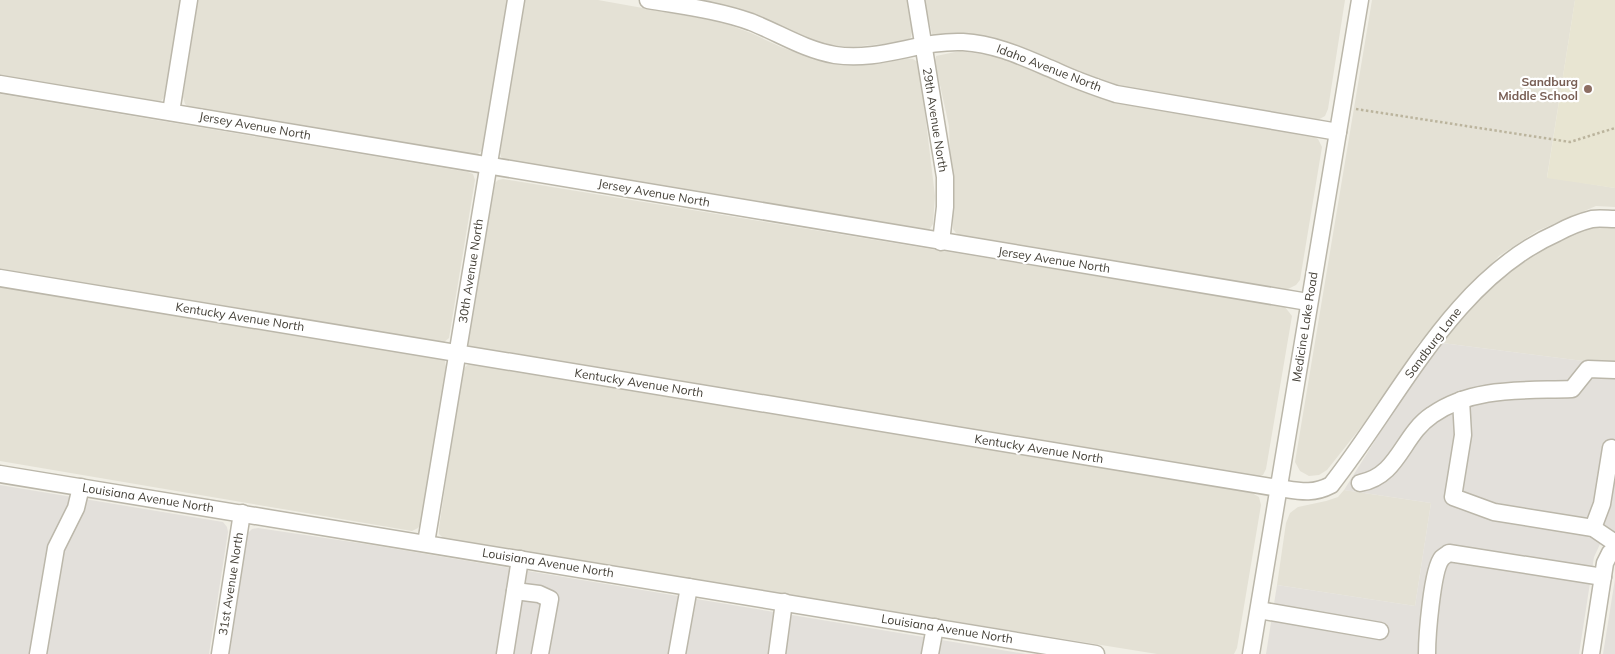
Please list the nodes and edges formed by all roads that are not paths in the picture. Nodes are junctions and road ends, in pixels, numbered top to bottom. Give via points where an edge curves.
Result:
1 (189, 0) edge
2 (516, 0) edge
3 (648, 0) edge
4 (916, 0) edge
5 (1360, 0) edge
6 (923, 47) junction
7 (0, 84) edge
8 (172, 112) junction
9 (1338, 132) junction
10 (489, 166) junction
11 (1615, 219) edge
12 (941, 242) junction
13 (0, 278) edge
14 (1308, 302) junction
15 (458, 353) junction
16 (1615, 370) edge
17 (1461, 400) junction
18 (1611, 448) dead end
19 (0, 474) edge
20 (1360, 483) dead end
21 (81, 487) junction
22 (1278, 488) junction
23 (242, 513) junction
24 (1593, 528) junction
25 (426, 543) junction
26 (1615, 543) edge
27 (1615, 548) edge
28 (520, 559) junction
29 (1604, 570) junction
30 (689, 586) junction
31 (515, 592) junction
32 (784, 602) junction
33 (1259, 610) junction
34 (935, 627) junction
35 (1380, 631) dead end
36 (38, 654) edge
37 (220, 654) edge
38 (504, 654) edge
39 (540, 654) edge
40 (677, 654) edge
41 (777, 654) edge
42 (930, 654) edge
43 (1096, 654) edge
44 (1251, 654) edge
45 (1426, 654) edge
46 (1591, 654) edge

1 - 8 street
2 - 10 street, 30th Avenue North
3 - 6 street, Idaho Avenue North via 731,16 820,52 836,55 869,56
4 - 6 street, 29th Avenue North
5 - 9 street, Medicine Lake Road
6 - 9 street, Idaho Avenue North via 961,42 982,44 1003,49 1116,94
6 - 12 street, 29th Avenue North via 945,177
7 - 8 street, Jersey Avenue North
8 - 10 street, Jersey Avenue North
9 - 14 street, Medicine Lake Road
10 - 12 street, Jersey Avenue North
10 - 15 street, 30th Avenue North
11 - 22 street, Sandburg Lane via 1594,219 1574,224 1503,265 1447,322 1331,485 1308,492
12 - 14 street, Jersey Avenue North
13 - 15 street, Kentucky Avenue North
14 - 22 street, Medicine Lake Road
15 - 22 street, Kentucky Avenue North
15 - 25 street, 30th Avenue North
16 - 17 street via 1588,369 1572,390 1495,391
17 - 20 street via 1420,424 1386,472 1372,481
17 - 24 street via 1463,434 1453,496 1494,512
18 - 24 street via 1602,504
19 - 21 street, Louisiana Avenue North
21 - 23 street, Louisiana Avenue North
21 - 36 street via 76,508 56,548
22 - 33 street, Medicine Lake Road
23 - 25 street, Louisiana Avenue North
23 - 37 street, 31st Avenue North
24 - 26 street
25 - 28 street, Louisiana Avenue North
27 - 29 street via 1610,552
28 - 30 street, Louisiana Avenue North
28 - 31 street
29 - 45 street via 1449,553 1441,558 1435,580
29 - 46 street
30 - 32 street, Louisiana Avenue North
30 - 40 street
31 - 38 street
31 - 39 street via 550,598
32 - 34 street, Louisiana Avenue North
32 - 41 street
33 - 35 street
33 - 44 street, Medicine Lake Road
34 - 42 street
34 - 43 street, Louisiana Avenue North

